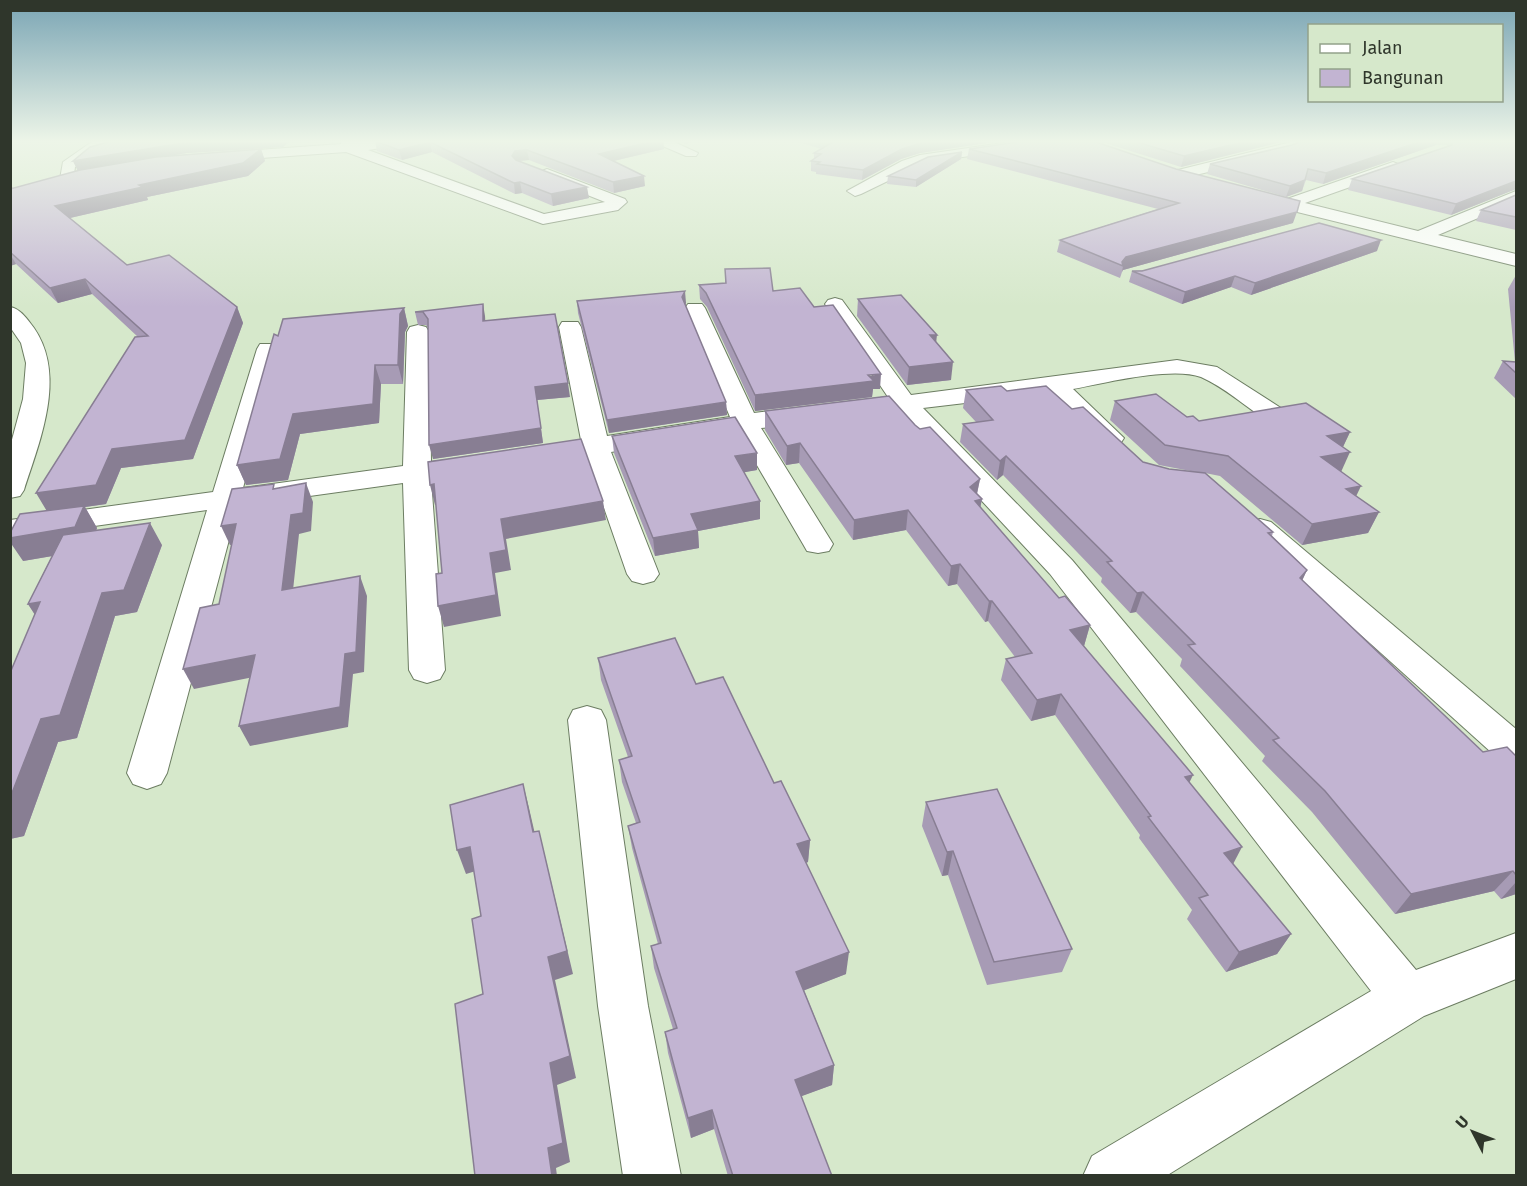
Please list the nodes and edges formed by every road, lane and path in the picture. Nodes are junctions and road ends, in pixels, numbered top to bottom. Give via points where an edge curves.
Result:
1 (483, 196) edge
2 (604, 196) edge
3 (1257, 196) edge
4 (1309, 196) edge
5 (1516, 196) edge
6 (1287, 204) junction
7 (1346, 218) junction
8 (1302, 229) edge
9 (1421, 236) junction
10 (1516, 260) edge
11 (835, 304) edge
12 (695, 308) dead end
13 (10, 313) edge
14 (570, 327) dead end
15 (418, 332) dead end
16 (268, 349) edge
17 (1055, 385) junction
18 (904, 403) junction
19 (1275, 415) edge
20 (745, 422) junction
21 (596, 447) junction
22 (1134, 460) edge
23 (417, 473) junction
24 (10, 489) edge
25 (225, 498) junction
26 (1237, 507) edge
27 (10, 529) edge
28 (819, 543) dead end
29 (643, 574) dead end
30 (427, 670) dead end
31 (587, 720) dead end
32 (1516, 751) edge
33 (147, 773) dead end
34 (1516, 956) edge
35 (1407, 998) junction
36 (652, 1176) edge
37 (1112, 1176) edge

1 - 2 street via 543,219 619,202
3 - 6 street
4 - 6 street
5 - 9 street
6 - 7 street
7 - 8 street
7 - 9 street
9 - 10 street
11 - 18 street
12 - 20 street
13 - 24 street via 34,348 37,364 36,396
14 - 21 street
15 - 23 street
16 - 25 street
17 - 18 street
17 - 19 street via 1156,369 1195,368 1208,371
17 - 22 street
18 - 20 street
18 - 35 street via 1061,567
20 - 21 street
20 - 28 street
21 - 23 street
21 - 29 street
23 - 25 street
23 - 30 street
25 - 27 street
25 - 33 street
26 - 32 street
31 - 36 street via 622,1006
34 - 35 street
35 - 37 street

